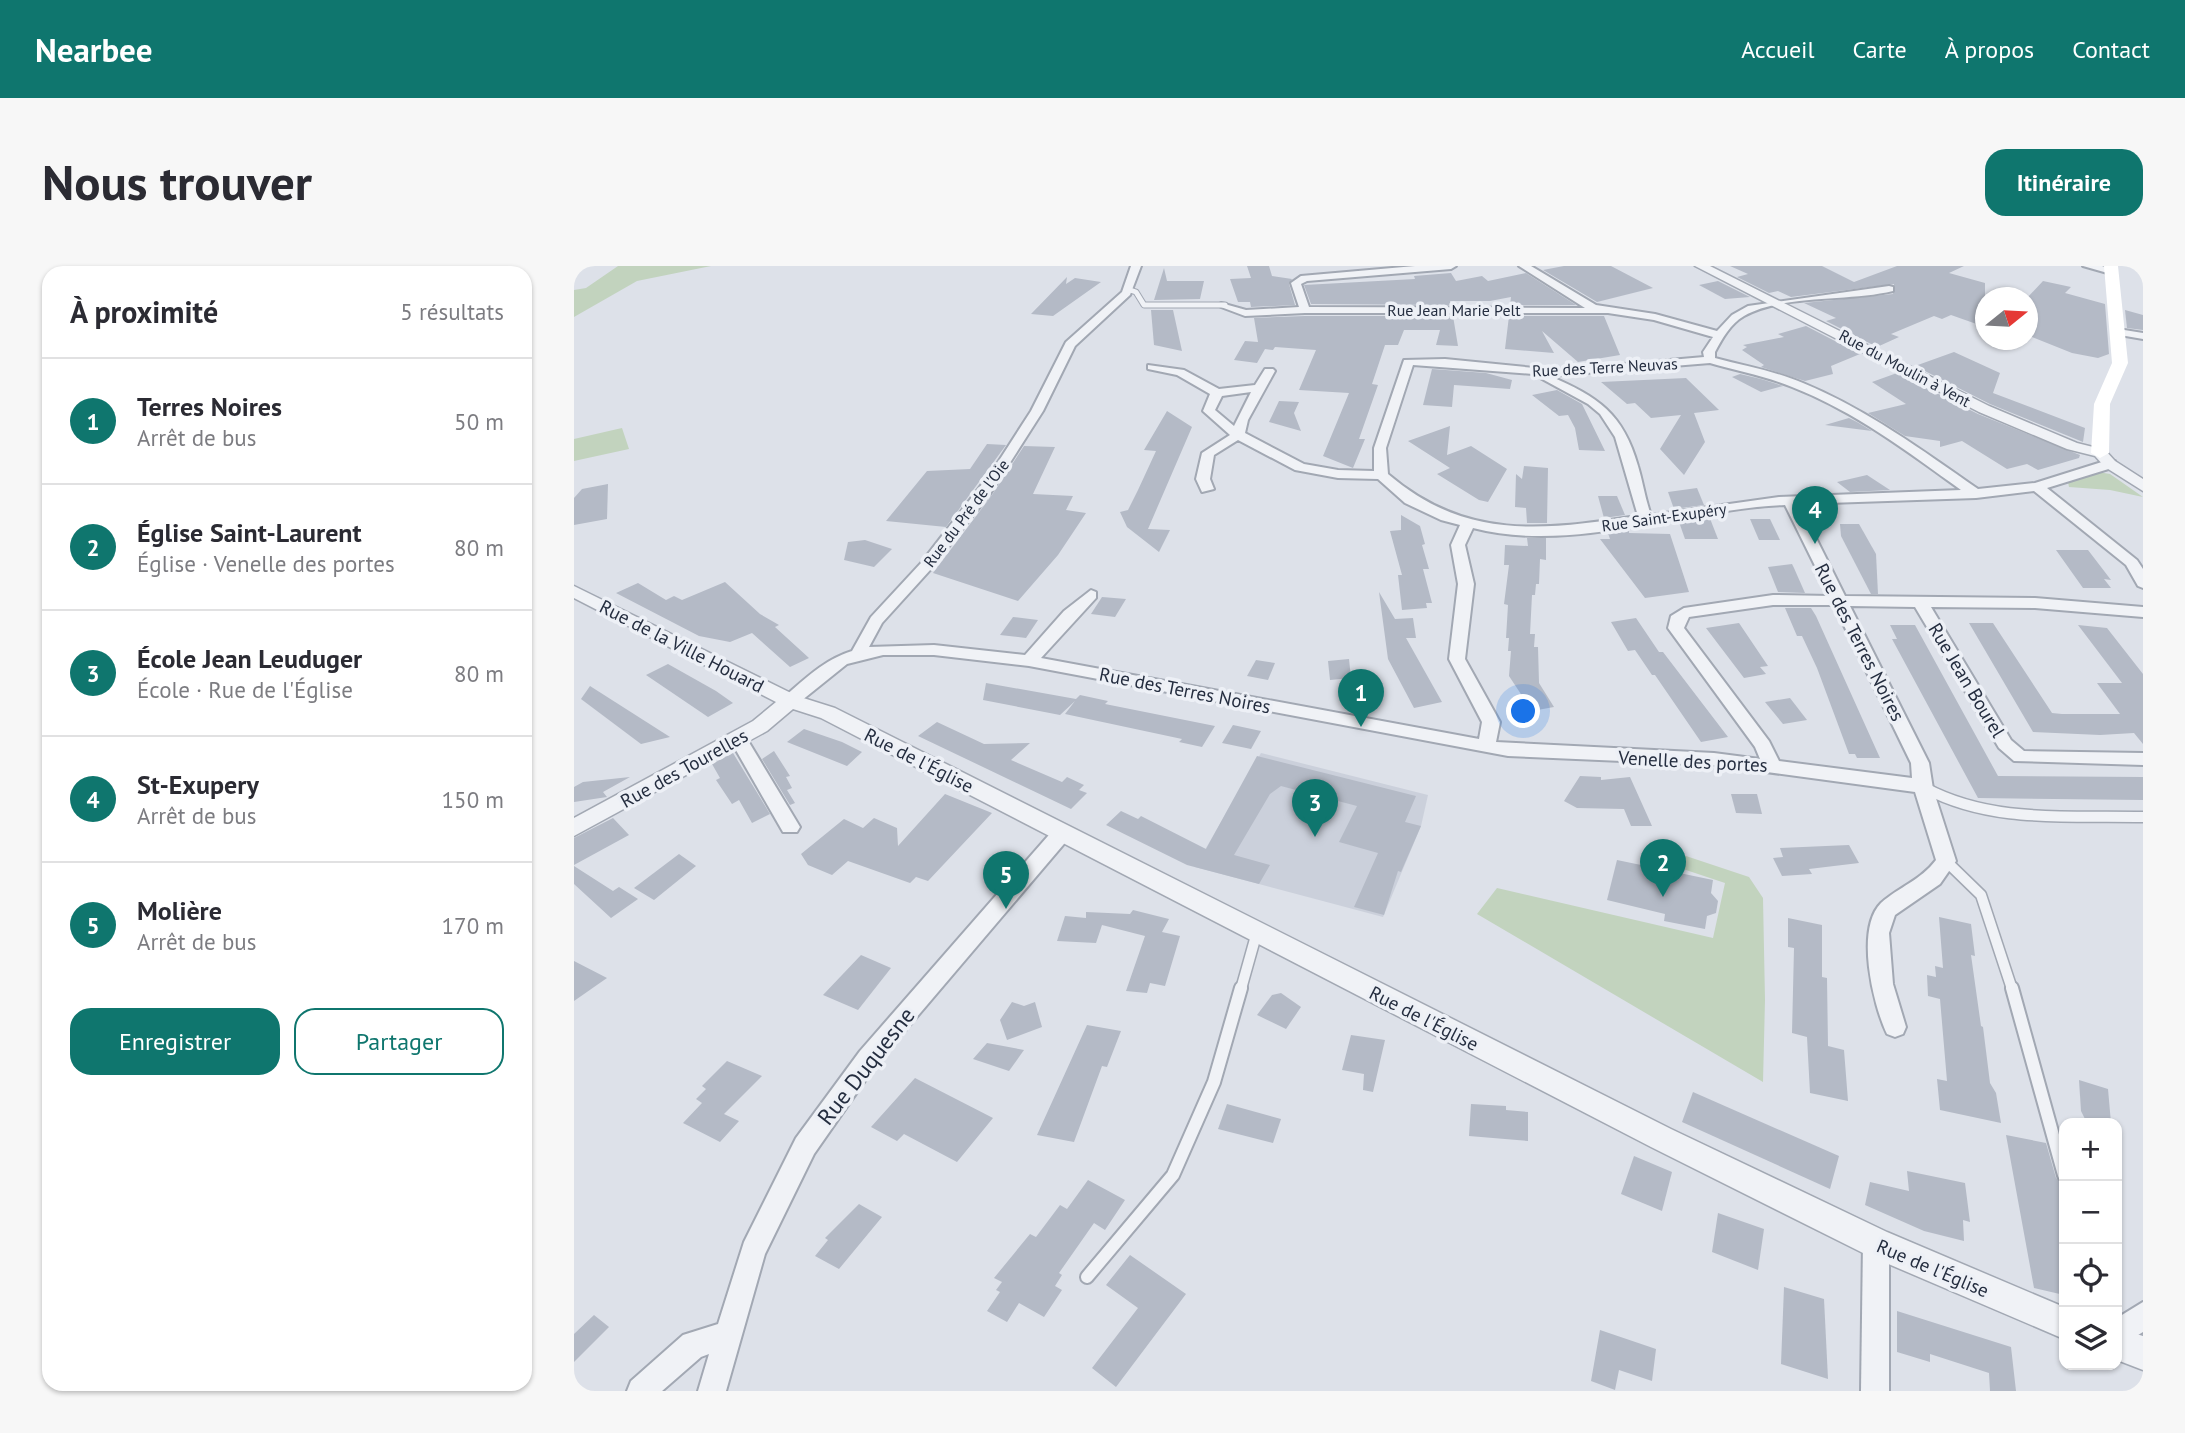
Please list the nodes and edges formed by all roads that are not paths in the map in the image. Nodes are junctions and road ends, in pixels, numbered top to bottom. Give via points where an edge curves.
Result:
1 (1136, 266) edge
2 (1451, 266) edge
3 (1524, 266) edge
4 (1701, 266) edge
5 (2088, 266) edge
6 (2111, 268) edge
7 (1889, 289) dead end
8 (1129, 290) junction
9 (1781, 304) junction
10 (1225, 305) joint
11 (1305, 310) junction
12 (1604, 311) junction
13 (2118, 332) junction
14 (1721, 336) junction
15 (2143, 336) edge
16 (1710, 360) junction
17 (1152, 367) dead end
18 (1269, 371) dead end
19 (1532, 372) junction
20 (1259, 388) junction
21 (1217, 393) junction
22 (1238, 435) junction
23 (2105, 459) junction
24 (1381, 475) junction
25 (2143, 486) edge
26 (2037, 487) junction
27 (1207, 489) dead end
28 (1976, 494) junction
29 (1790, 501) junction
30 (1647, 519) junction
31 (1468, 524) junction
32 (2143, 583) edge
33 (574, 592) edge
34 (1091, 595) dead end
35 (1841, 600) junction
36 (1920, 602) junction
37 (2143, 612) edge
38 (860, 653) junction
39 (1029, 661) junction
40 (790, 701) junction
41 (738, 738) junction
42 (1486, 746) junction
43 (1508, 750) joint
44 (2143, 759) edge
45 (1771, 764) junction
46 (1920, 786) junction
47 (2143, 817) edge
48 (790, 827) dead end
49 (574, 828) edge
50 (1062, 833) junction
51 (1946, 861) junction
52 (1257, 932) junction
53 (1895, 1027) dead end
54 (2059, 1157) edge
55 (1876, 1243) junction
56 (1087, 1277) dead end
57 (2143, 1316) edge
58 (2059, 1321) edge
59 (2122, 1331) edge
60 (727, 1335) junction
61 (2122, 1346) edge
62 (2143, 1353) edge
63 (641, 1391) edge
64 (712, 1391) edge
65 (1875, 1391) edge

1 - 8 street, Rue du Pré de l'Oie
2 - 11 street via 1305,278 1296,284
3 - 12 street
4 - 9 street, Rue du Moulin à Vent
5 - 6 street
6 - 13 main road
7 - 9 street
8 - 10 lane, Rue Jean Marie Pelt via 1136,292 1144,305
8 - 38 street, Rue du Pré de l'Oie via 1071,342 997,477 864,636
9 - 14 street via 1741,313
9 - 23 street, Rue du Moulin à Vent via 1984,409
10 - 11 street, Rue Jean Marie Pelt via 1245,313
11 - 12 street, Rue Jean Marie Pelt
12 - 14 street via 1655,317
13 - 15 street
13 - 23 main road via 2120,363 2102,404
14 - 16 street via 1709,352
16 - 19 street, Rue des Terre Neuvas
16 - 28 street, Rue des Terre Neuvas via 1797,385 1847,409
17 - 21 street via 1180,372
18 - 20 street
19 - 24 street, Rue des Terre Neuvas via 1408,362 1380,448
19 - 30 street via 1591,400 1607,413 1623,439
20 - 21 street
20 - 22 street
21 - 22 street via 1209,411
22 - 24 street via 1300,467
22 - 27 street via 1208,453 1203,479
23 - 25 street, Rue du Moulin à Vent
23 - 26 street, Rue Saint-Exupéry
24 - 31 street, Rue Saint-Exupéry via 1410,500
26 - 28 street, Rue Saint-Exupéry
26 - 32 street via 2132,563
28 - 29 street, Rue Saint-Exupéry
29 - 30 street, Rue Saint-Exupéry
29 - 35 street, Rue des Terres Noires
30 - 31 street, Rue Saint-Exupéry via 1544,531
31 - 42 street via 1458,545 1466,584 1457,659 1491,722
33 - 40 street, Rue de la Ville Houard
34 - 39 street
35 - 36 street, Rue Jean Bourel
35 - 45 street, Rue Jean Bourel via 1773,600 1684,613 1677,620 1676,628 1763,745
35 - 46 street, Rue des Terres Noires via 1920,763
36 - 37 street, Rue Jean Bourel via 2035,603
36 - 44 street, Rue Jean Bourel via 2005,744 2020,757
38 - 39 street, Rue des Terres Noires via 957,651
38 - 40 street via 839,660
39 - 42 street, Rue des Terres Noires
40 - 41 street, Rue des Tourelles
40 - 50 street, Rue de l'Église via 828,713
41 - 48 street
41 - 49 street, Rue des Tourelles
42 - 43 street, Rue des Terres Noires
43 - 45 street, Venelle des portes
45 - 46 street, Venelle des portes
46 - 47 lane via 1953,803 1999,814
46 - 51 street, Rue des Terres Noires
50 - 52 street, Rue de l'Église
50 - 60 street, Rue Duquesne via 868,1058 805,1146 753,1251
51 - 53 street via 1933,879 1887,910 1878,933 1882,984
51 - 54 lane via 1980,895 2002,953
52 - 55 street, Rue de l'Église
52 - 56 lane via 1214,1082 1173,1175
55 - 58 street, Rue de l'Église
55 - 65 street
57 - 59 street
60 - 63 street via 693,1345
60 - 64 street, Rue Duquesne
61 - 62 street

